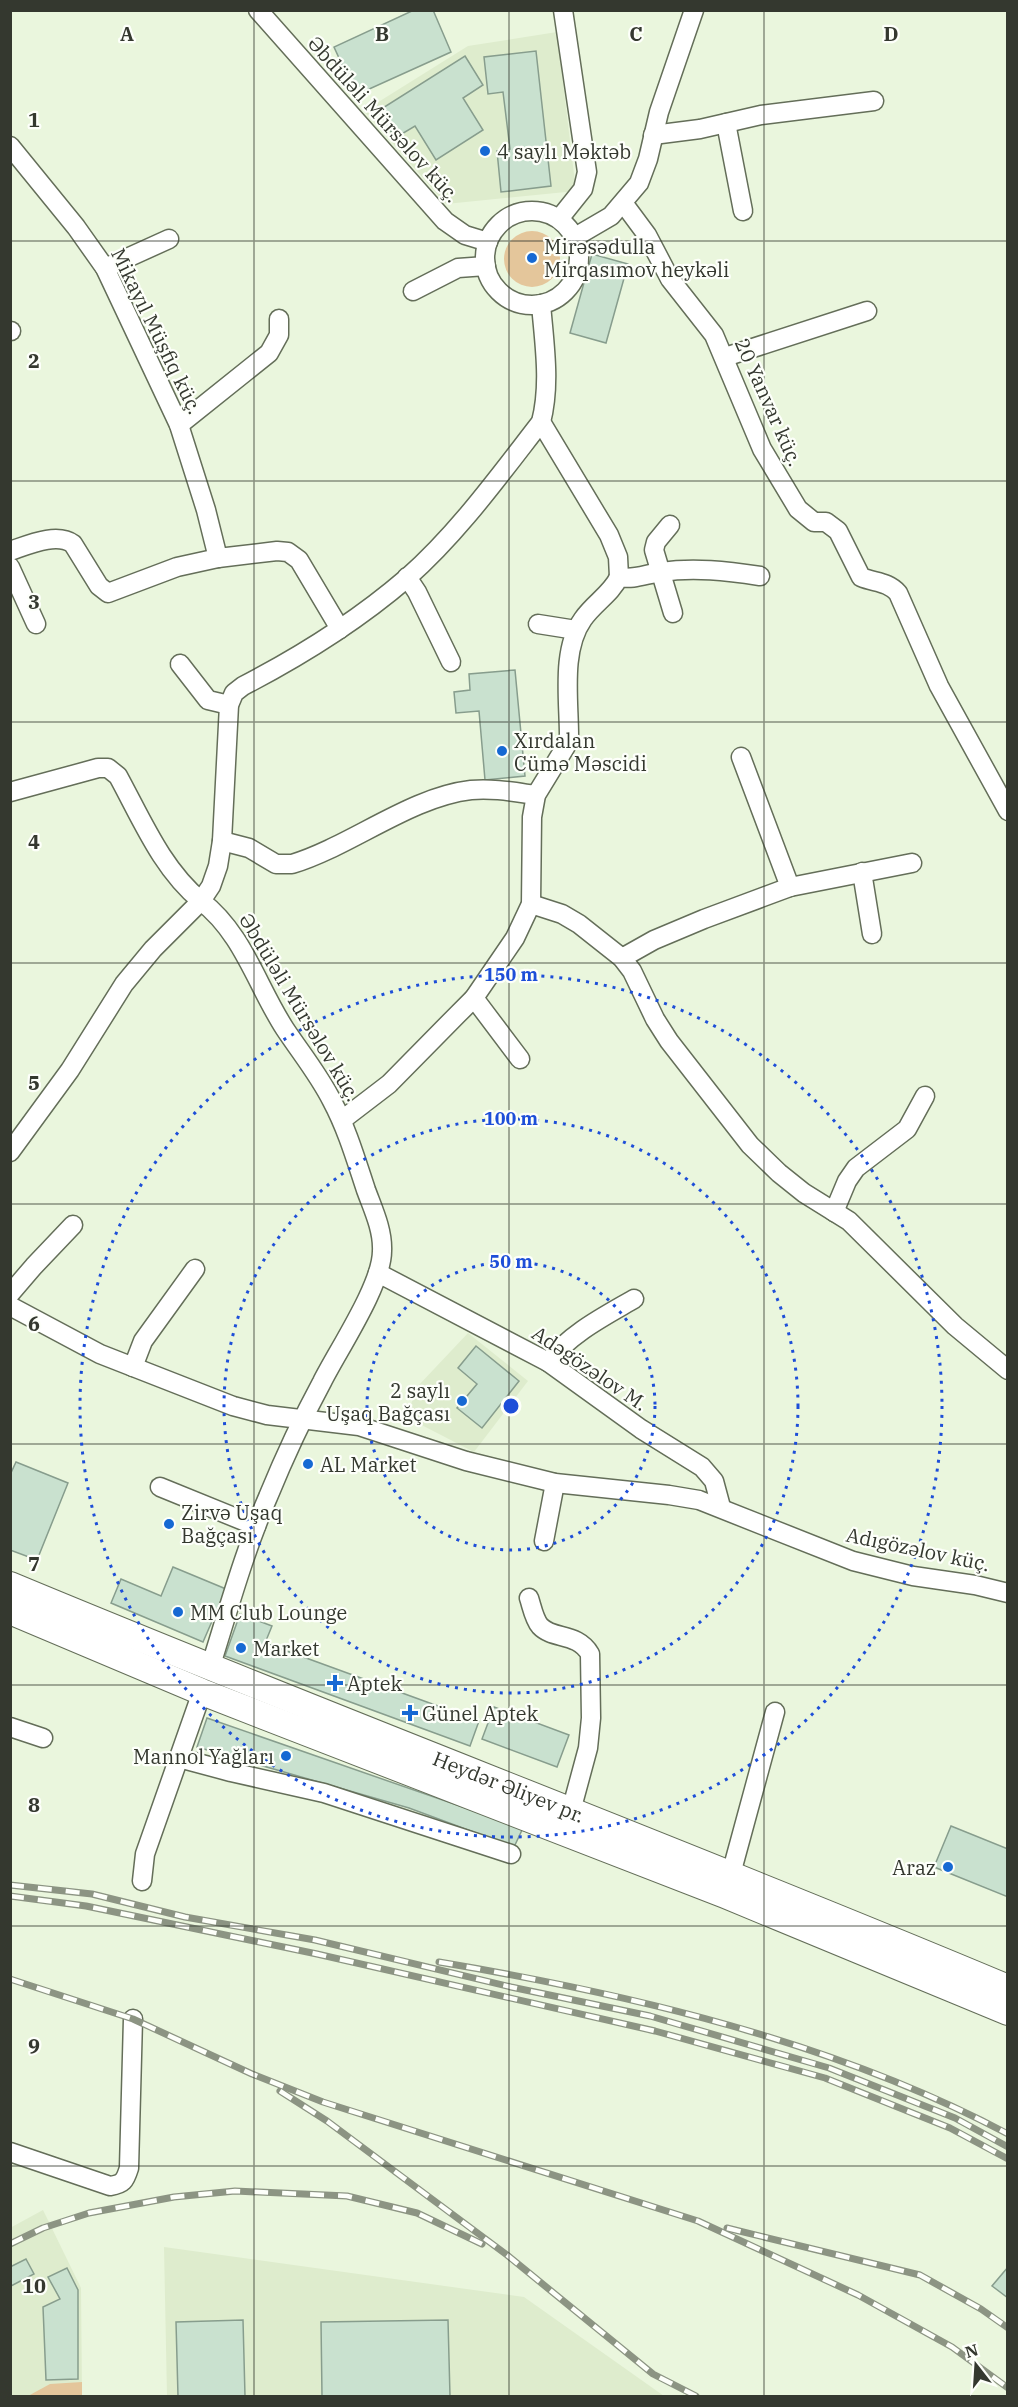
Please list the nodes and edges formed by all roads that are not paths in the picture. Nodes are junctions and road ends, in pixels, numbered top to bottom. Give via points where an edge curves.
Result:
1 (258, 10) edge
2 (563, 10) edge
3 (694, 10) edge
4 (874, 101) dead end
5 (726, 123) junction
6 (653, 135) junction
7 (10, 146) edge
8 (624, 204) junction
9 (743, 211) dead end
10 (559, 219) junction
11 (575, 237) junction
12 (169, 238) dead end
13 (488, 242) junction
14 (486, 266) junction
15 (105, 268) junction
16 (412, 291) dead end
17 (541, 304) junction
18 (867, 311) dead end
19 (279, 319) dead end
20 (725, 357) junction
21 (541, 422) junction
22 (179, 426) junction
23 (670, 525) dead end
24 (10, 551) edge
25 (218, 558) junction
26 (10, 567) edge
27 (660, 572) junction
28 (760, 576) dead end
29 (407, 577) junction
30 (619, 577) junction
31 (673, 613) dead end
32 (36, 624) dead end
33 (538, 624) dead end
34 (340, 629) junction
35 (576, 630) junction
36 (451, 662) dead end
37 (180, 664) dead end
38 (229, 705) junction
39 (741, 757) dead end
40 (10, 792) edge
41 (536, 795) junction
42 (1008, 811) edge
43 (222, 842) junction
44 (912, 863) dead end
45 (862, 872) junction
46 (790, 887) junction
47 (201, 901) junction
48 (531, 904) junction
49 (872, 933) dead end
50 (622, 958) junction
51 (474, 998) junction
52 (520, 1059) dead end
53 (925, 1096) dead end
54 (342, 1120) junction
55 (10, 1152) edge
56 (834, 1212) junction
57 (73, 1225) dead end
58 (195, 1269) dead end
59 (378, 1273) junction
60 (10, 1294) edge
61 (634, 1299) dead end
62 (10, 1306) edge
63 (548, 1362) junction
64 (133, 1367) junction
65 (1008, 1370) edge
66 (303, 1420) junction
67 (555, 1483) junction
68 (160, 1487) dead end
69 (721, 1507) junction
70 (256, 1526) junction
71 (544, 1541) dead end
72 (10, 1585) edge
73 (1008, 1593) edge
74 (530, 1598) dead end
75 (10, 1611) edge
76 (210, 1668) junction
77 (202, 1692) junction
78 (775, 1712) dead end
79 (10, 1727) edge
80 (43, 1738) dead end
81 (179, 1758) junction
82 (571, 1811) junction
83 (511, 1854) dead end
84 (731, 1874) junction
85 (142, 1881) dead end
86 (1008, 1988) edge
87 (1008, 2012) edge
88 (133, 2019) dead end
89 (10, 2152) edge

1 - 13 street, Əbdüləli Mürsəlov küç. via 444,221 465,235
2 - 10 street via 587,172 583,189
3 - 6 street
4 - 5 street
5 - 6 street
5 - 9 street
6 - 8 street via 643,175
7 - 15 street, Mikayıl Müşfiq küç.
8 - 11 street via 600,225
8 - 20 street, 20 Yanvar küç.
10 - 11 street
10 - 13 street via 536,211 512,215 498,226
11 - 17 street via 579,249 577,273 563,293
12 - 15 street
13 - 14 street
14 - 16 street via 458,268
14 - 17 street via 490,278 506,296
15 - 22 street, Mikayıl Müşfiq küç.
17 - 21 street via 546,385
18 - 20 street
19 - 22 street via 279,334 269,353
20 - 42 street, 20 Yanvar küç. via 762,449 798,509 814,522 826,522 838,531 861,578 892,586 898,593 939,686
21 - 29 street via 472,509
21 - 30 street via 609,535 618,557
22 - 25 street, Mikayıl Müşfiq küç.
23 - 27 street via 656,542
24 - 25 street via 67,540 74,544 99,586 108,593 177,567
25 - 34 street via 288,552 298,560
26 - 32 street
27 - 28 street via 712,570
27 - 30 street via 628,579
27 - 31 street
29 - 34 street
29 - 36 street
30 - 35 street
33 - 35 street
34 - 38 street via 243,686 234,693
35 - 41 street via 569,664 569,736
37 - 38 street via 208,700
38 - 43 street
39 - 46 street
40 - 47 street, Əbdüləli Mürsəlov küç. via 108,768 118,776 167,865
41 - 43 street via 496,789 438,798 292,864 276,864 249,848
41 - 48 street
43 - 47 street via 219,866
44 - 45 street
45 - 46 street
45 - 49 street
46 - 50 street via 654,940
47 - 54 street, Əbdüləli Mürsəlov küç. via 227,926 275,1014 316,1073
47 - 55 street via 124,984 70,1070
48 - 50 street via 579,924
48 - 51 street via 515,938
50 - 56 street via 669,1041 730,1121 779,1173
51 - 52 street
51 - 54 street via 389,1083
53 - 56 street via 907,1130 856,1168
54 - 59 street, Əbdüləli Mürsəlov küç. via 381,1236
56 - 65 street via 955,1326
57 - 60 street
58 - 64 street via 143,1341
59 - 63 street, Adəgözəlov M.
59 - 66 street, Əbdüləli Mürsəlov küç.
61 - 63 street via 574,1334
62 - 64 street, Adıgözəlov küç. via 100,1354
63 - 69 street, Adəgözəlov M. via 640,1429 702,1467 714,1481
64 - 66 street, Adıgözəlov küç. via 233,1406
66 - 67 street, Adıgözəlov küç. via 369,1429 465,1461
66 - 70 street, Əbdüləli Mürsəlov küç.
67 - 69 street, Adıgözəlov küç. via 669,1495
67 - 71 street
68 - 70 street
69 - 73 street, Adıgözəlov küç. via 853,1561
70 - 76 street, Əbdüləli Mürsəlov küç.
72 - 76 main road, Heydər Əliyev pr.
74 - 82 street via 542,1628 576,1640 590,1654 588,1748
75 - 77 main road, Heydər Əliyev pr.
76 - 82 main road, Heydər Əliyev pr.
77 - 81 street
77 - 87 main road, Heydər Əliyev pr. via 714,1890
78 - 84 street
79 - 80 street
81 - 83 street via 324,1793
81 - 85 street via 145,1854
82 - 84 main road, Heydər Əliyev pr.
84 - 86 main road, Heydər Əliyev pr.
88 - 89 street via 129,2168 125,2180 110,2186

